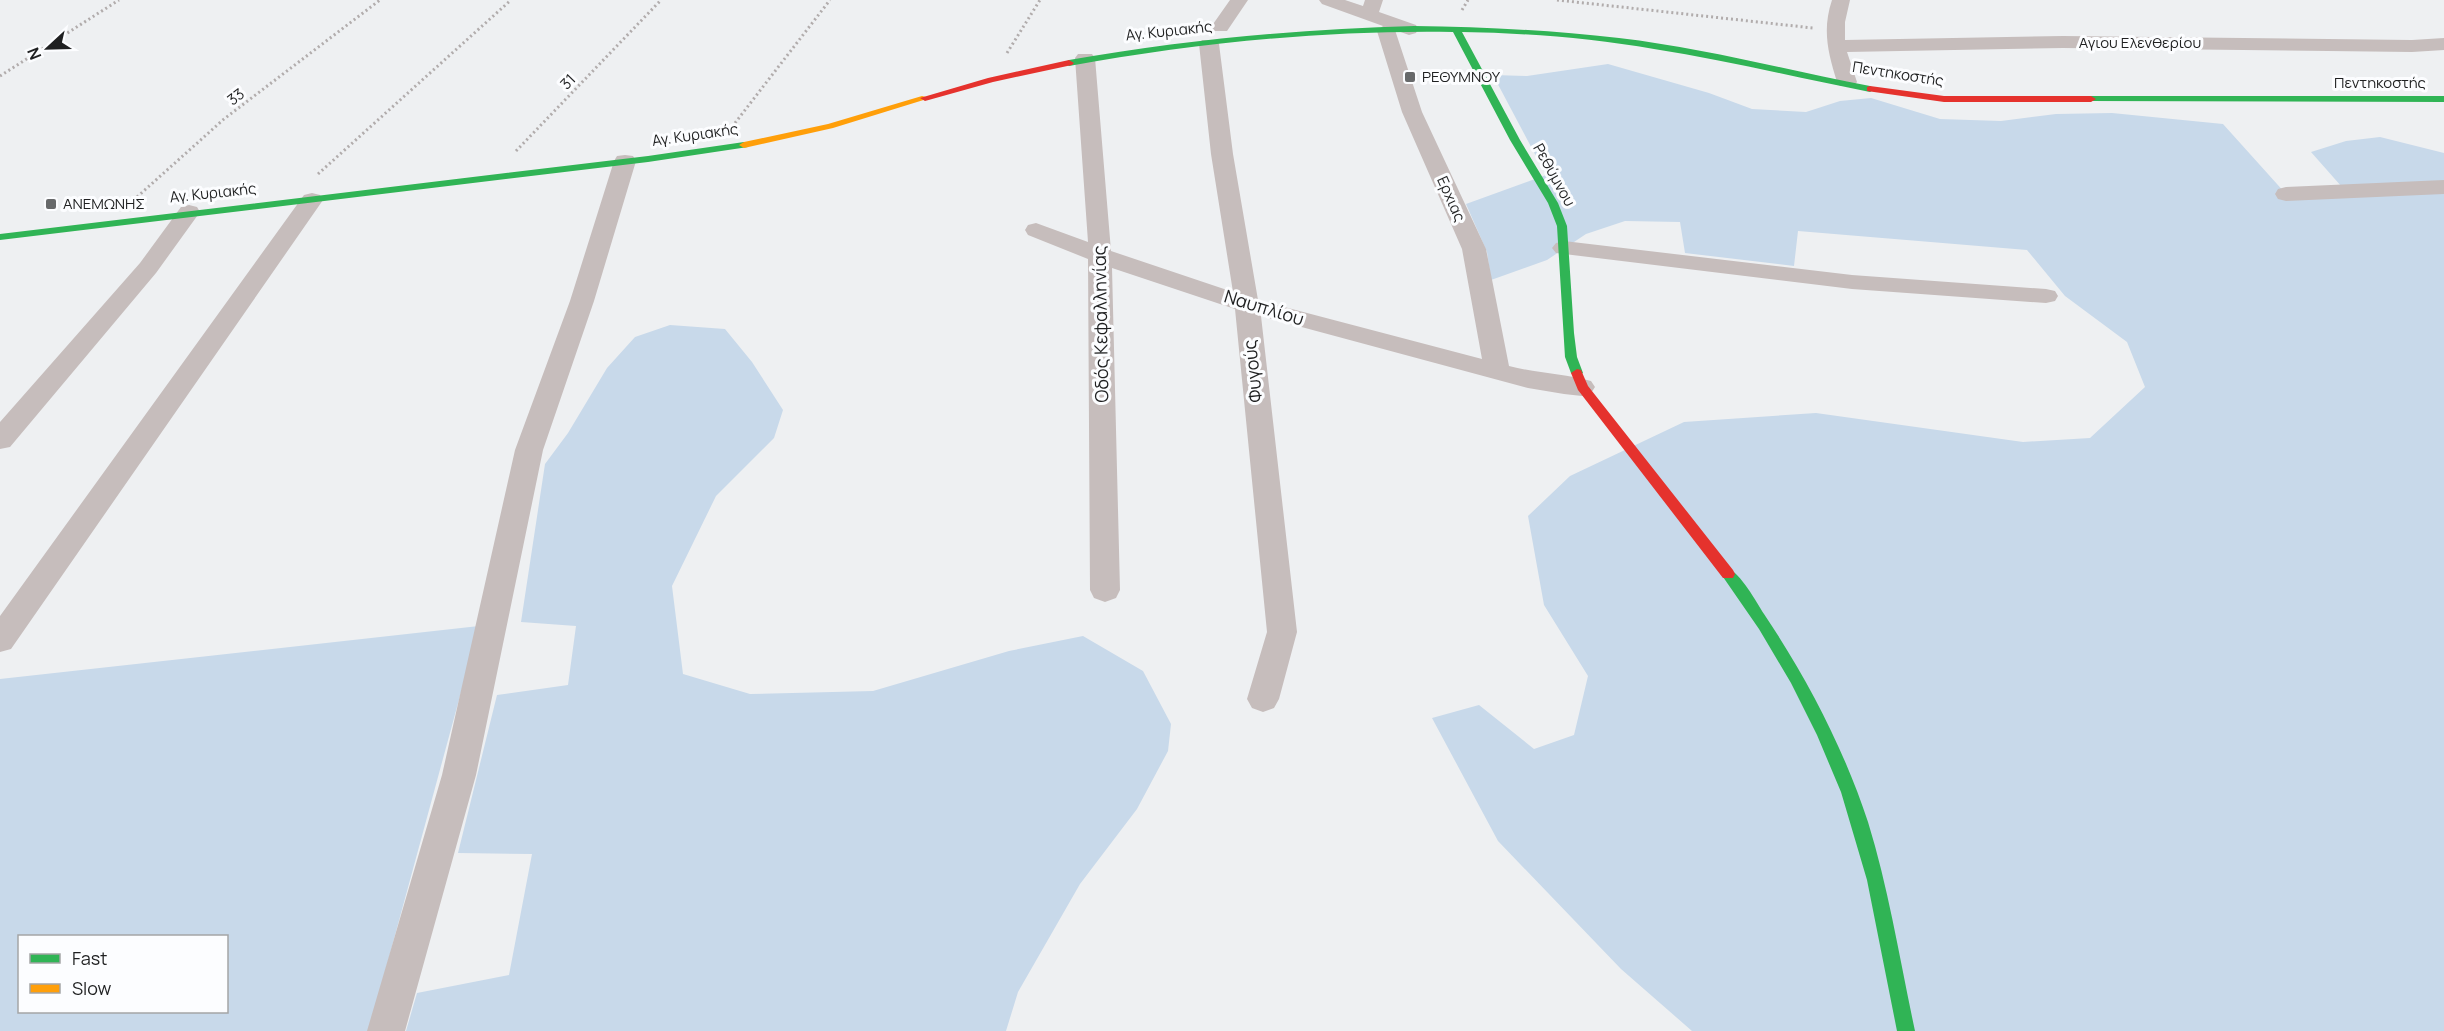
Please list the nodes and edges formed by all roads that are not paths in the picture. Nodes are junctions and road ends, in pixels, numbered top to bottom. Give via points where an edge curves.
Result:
1 (1239, 0) edge
2 (1328, 0) edge
3 (1841, 0) edge
4 (1372, 8) edge
5 (1413, 30) junction
6 (1456, 30) junction
7 (1386, 32) junction
8 (1214, 35) junction
9 (1835, 38) junction
10 (2444, 44) edge
11 (1085, 58) junction
12 (1847, 82) junction
13 (2444, 99) edge
14 (625, 161) junction
15 (2444, 187) edge
16 (2286, 194) dead end
17 (301, 201) junction
18 (189, 212) junction
19 (1036, 230) dead end
20 (0, 237) edge
21 (1564, 248) junction
22 (1101, 257) junction
23 (2046, 296) dead end
24 (1247, 303) junction
25 (1497, 372) junction
26 (1582, 387) junction
27 (0, 440) edge
28 (1105, 590) dead end
29 (0, 640) edge
30 (1263, 699) dead end
31 (386, 1031) edge
32 (1906, 1031) edge

1 - 8 street
2 - 4 street
3 - 9 street via 1834,19
4 - 5 street
5 - 6 street, Πεντηκοστής
5 - 7 street, Πεντηκοστής
6 - 12 street, Πεντηκοστής via 1616,40
6 - 21 street, Ρεθύμνου via 1553,203 1562,226
7 - 8 street, Αγ. Κυριακής via 1275,37
7 - 25 street, Ερχιας via 1412,112 1474,249
8 - 11 street, Αγ. Κυριακής
8 - 24 street, Φυγούς via 1222,154
9 - 10 street, Αγιου Ελενθερίου
9 - 12 street
11 - 14 street, Αγ. Κυριακής via 812,131
11 - 22 street, Οδός Κεφαλληνίας
12 - 13 street, Πεντηκοστής via 1944,99
14 - 17 street, Αγ. Κυριακής
14 - 31 street via 582,301 529,450 459,775
15 - 16 street
17 - 18 street, Αγ. Κυριακής
17 - 29 street via 224,327
18 - 20 street, Αγ. Κυριακής
18 - 27 street via 147,268
19 - 22 street, Ναυπλίου
21 - 23 street via 1852,282
21 - 26 street, Ρεθύμνου via 1571,357
22 - 24 street, Ναυπλίου
22 - 28 street, Οδός Κεφαλληνίας
24 - 25 street, Ναυπλίου
24 - 30 street, Φυγούς via 1282,632
25 - 26 street, Ναυπλίου
26 - 32 street, Ρεθύμνου via 1731,577 1772,637 1815,717 1849,794 1873,873

